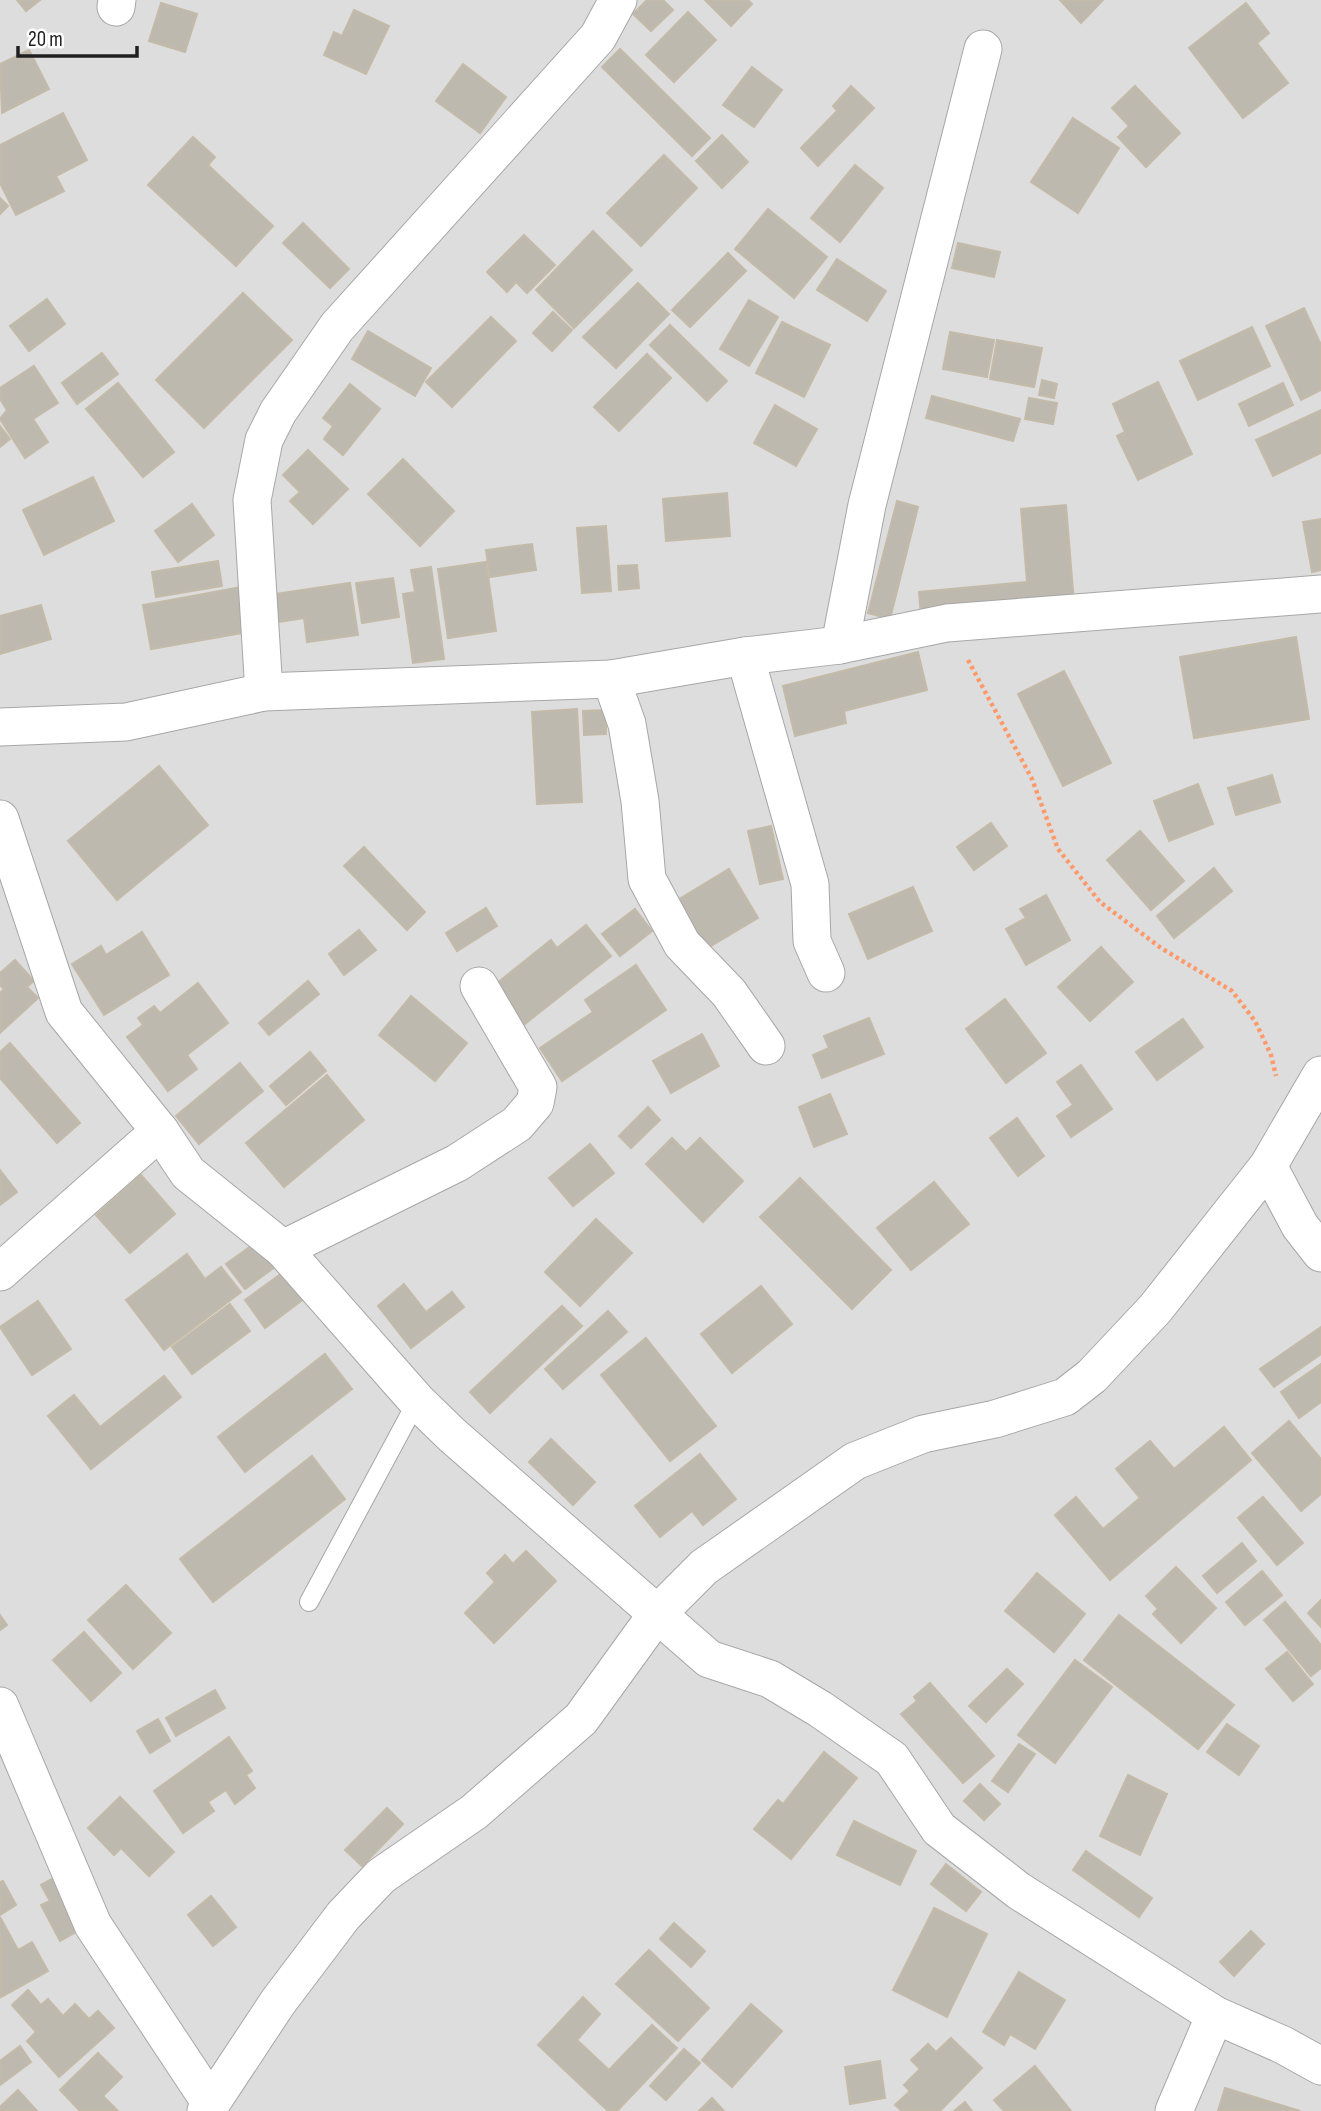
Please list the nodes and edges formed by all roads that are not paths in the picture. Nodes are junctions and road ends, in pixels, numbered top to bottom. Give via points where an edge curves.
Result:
1 (618, 0) edge
2 (983, 50) dead end
3 (1321, 594) edge
4 (840, 645) junction
5 (745, 656) junction
6 (611, 679) junction
7 (264, 692) junction
8 (0, 727) edge
9 (0, 819) edge
10 (826, 973) dead end
11 (480, 985) dead end
12 (765, 1046) dead end
13 (1321, 1075) edge
14 (160, 1131) junction
15 (1268, 1166) junction
16 (283, 1249) junction
17 (1321, 1253) edge
18 (0, 1272) edge
19 (417, 1401) junction
20 (309, 1602) dead end
21 (657, 1614) junction
22 (0, 1706) edge
23 (1215, 2015) junction
24 (1321, 2066) edge
25 (208, 2106) edge
26 (1174, 2111) edge

1 - 7 street via 597,37 337,327 278,412 264,440 252,500
2 - 4 street via 867,505
3 - 4 street via 947,622
4 - 5 street
5 - 6 street
5 - 10 street via 810,884 812,941
6 - 7 street
6 - 12 street via 627,724 647,879 682,944 729,993
7 - 8 street via 126,722
9 - 14 street via 64,1012
11 - 16 street via 538,1087 535,1103 517,1124 457,1163
13 - 15 street
14 - 16 street via 188,1173
14 - 18 street
15 - 17 street via 1300,1226
15 - 21 street via 1155,1309 1092,1376 1065,1397 995,1419 923,1434 855,1461 704,1567
16 - 19 street
19 - 20 lane
19 - 21 street
21 - 23 street via 709,1659 770,1679 892,1759 939,1829 1019,1891
21 - 25 street via 581,1719 474,1812 381,1876 343,1916
22 - 25 street via 93,1925
23 - 24 street
23 - 26 street

